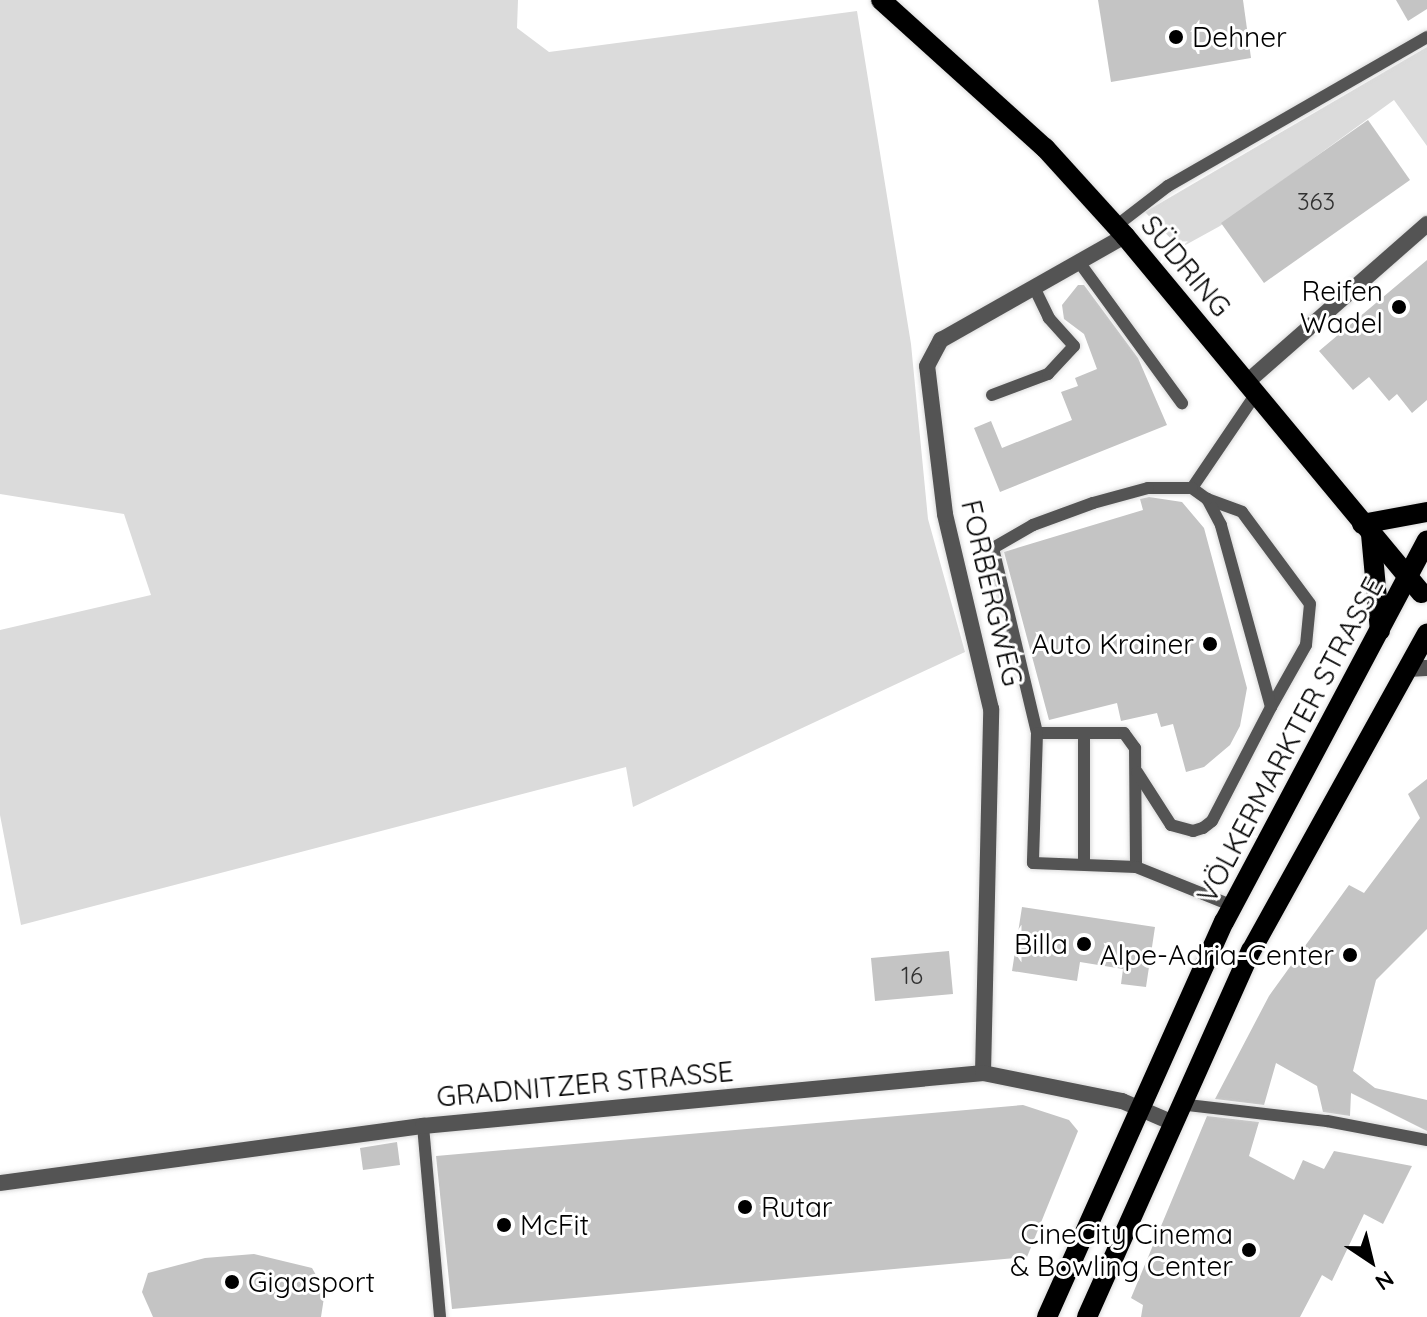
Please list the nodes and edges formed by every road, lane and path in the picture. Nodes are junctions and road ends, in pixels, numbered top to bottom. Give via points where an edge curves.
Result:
1 (881, 0) edge
2 (1427, 37) edge
3 (1121, 231) junction
4 (1424, 231) edge
5 (1079, 262) junction
6 (1034, 287) junction
7 (1251, 388) junction
8 (992, 395) dead end
9 (1182, 403) dead end
10 (1192, 488) junction
11 (1207, 499) junction
12 (1427, 512) edge
13 (1367, 529) junction
14 (1427, 541) edge
15 (1425, 595) edge
16 (1380, 631) junction
17 (1427, 634) edge
18 (1417, 669) edge
19 (1271, 707) junction
20 (1037, 733) junction
21 (1084, 733) junction
22 (1137, 772) junction
23 (1084, 864) junction
24 (1136, 867) junction
25 (1233, 906) junction
26 (983, 1073) junction
27 (1137, 1108) junction
28 (1175, 1113) junction
29 (423, 1126) junction
30 (1427, 1140) edge
31 (0, 1183) edge
32 (440, 1317) edge
33 (1047, 1317) edge
34 (1087, 1317) edge

1 - 3 main road, SÜDRING via 1045,148
2 - 3 lane via 1168,186
3 - 5 street, FORBERGWEG
3 - 7 main road, SÜDRING
4 - 7 street
5 - 6 street, FORBERGWEG
5 - 9 lane
6 - 8 lane via 1049,318 1074,346 1048,374
6 - 26 street, FORBERGWEG via 941,340 927,366 945,514 991,709
7 - 10 lane
7 - 13 main road, SÜDRING
10 - 11 lane
10 - 20 lane via 1148,488 1093,503 1033,525 993,548
11 - 19 lane via 1221,525
11 - 19 lane via 1242,512 1310,604 1306,645
12 - 13 main road
13 - 15 main road, SÜDRING
13 - 16 main road
14 - 16 main road, VÖLKERMARKTER STRASSE
15 - 16 main road
16 - 25 main road, VÖLKERMARKTER STRASSE
17 - 18 main road
18 - 28 main road via 1251,951
19 - 22 lane via 1212,821 1203,828 1171,825
20 - 21 lane
20 - 23 lane via 1033,863
21 - 22 lane via 1124,733 1135,748
21 - 23 lane
22 - 24 lane
23 - 24 lane
24 - 25 lane
25 - 27 main road, VÖLKERMARKTER STRASSE
26 - 27 street, GRADNITZER STRASSE
26 - 29 street, GRADNITZER STRASSE
27 - 28 street, GRADNITZER STRASSE
27 - 33 main road, VÖLKERMARKTER STRASSE
28 - 30 lane via 1327,1121
28 - 34 main road
29 - 31 street, GRADNITZER STRASSE
29 - 32 lane

